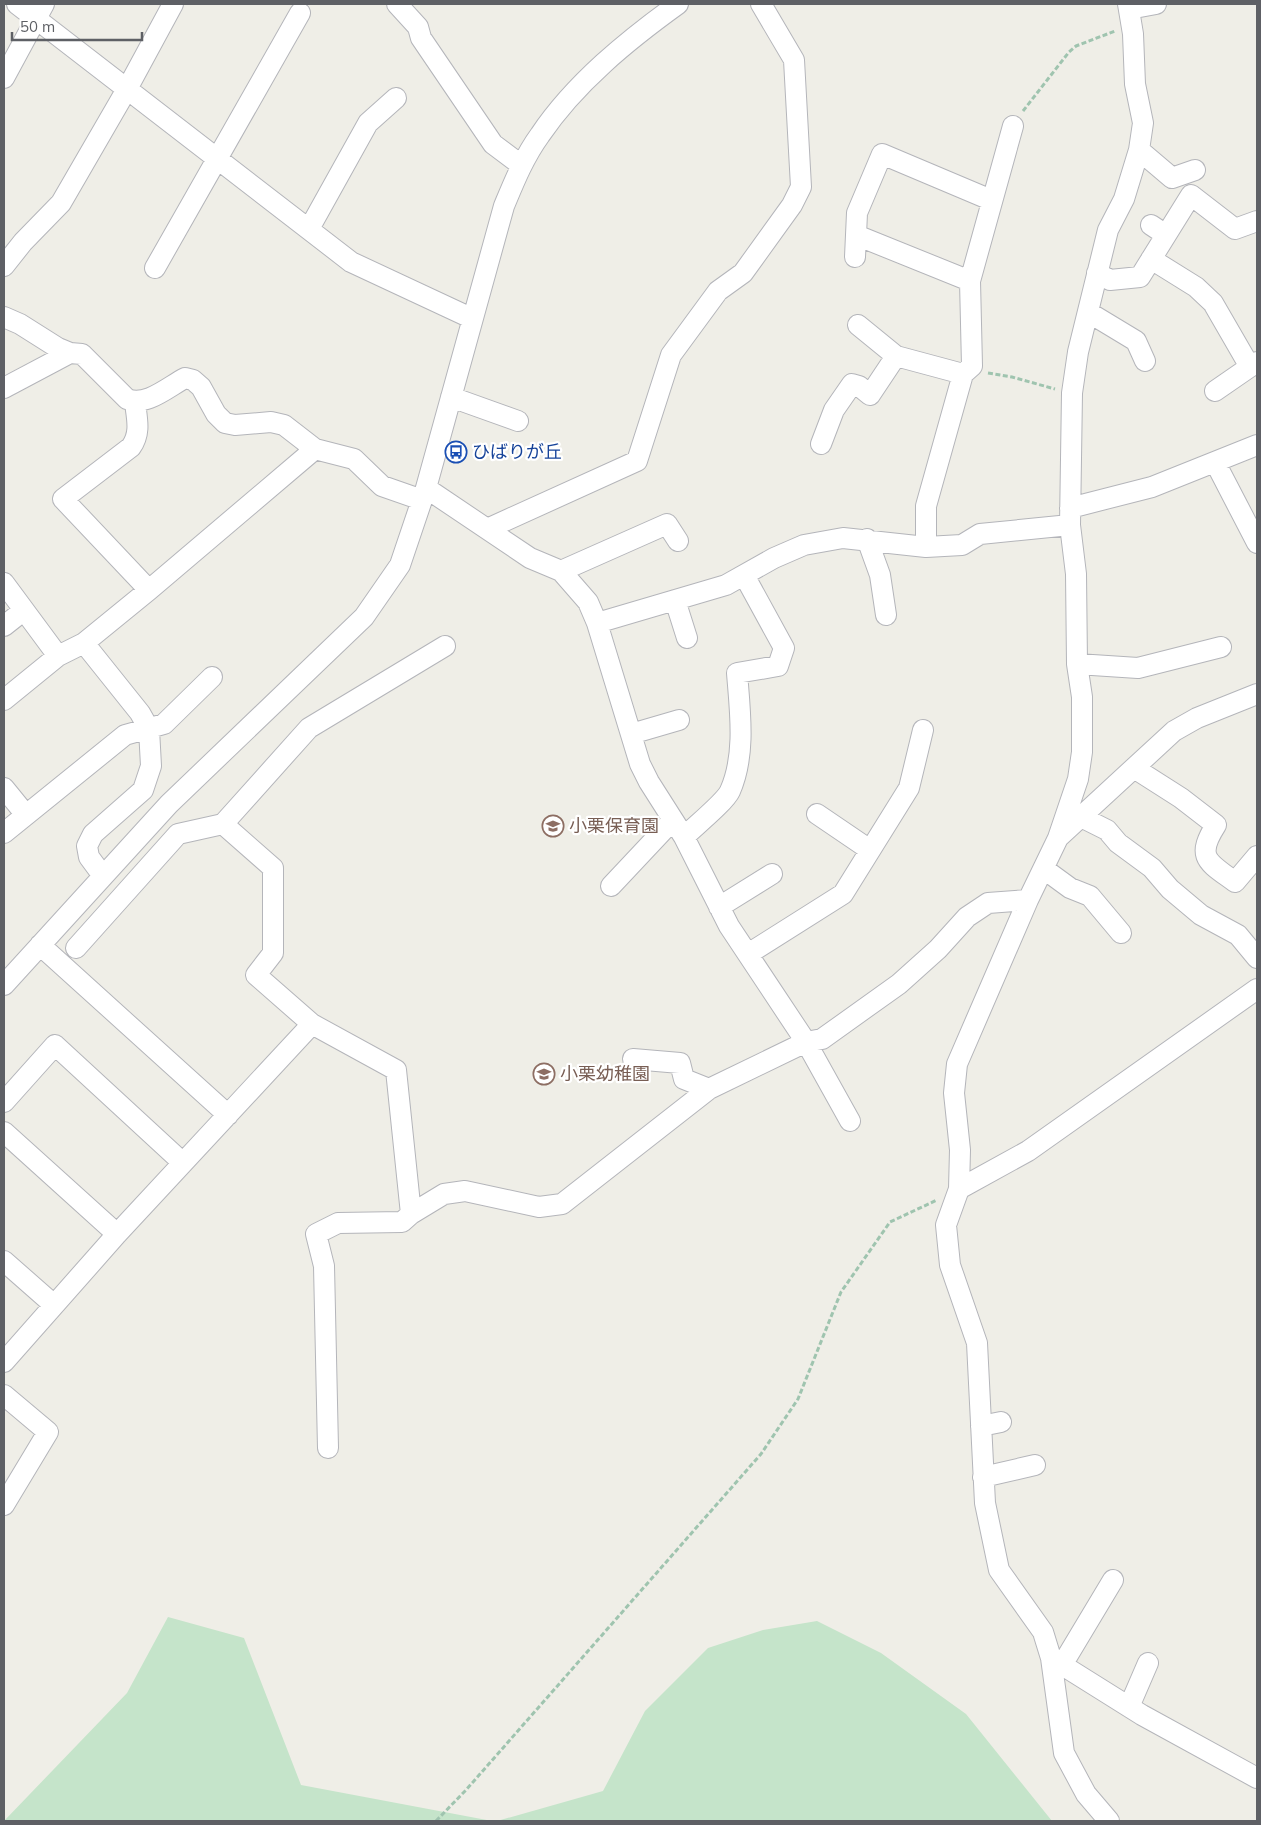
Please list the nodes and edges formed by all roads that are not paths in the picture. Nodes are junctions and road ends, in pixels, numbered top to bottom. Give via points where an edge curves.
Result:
1 (17, 4) edge
2 (173, 4) edge
3 (397, 4) edge
4 (678, 4) edge
5 (761, 4) edge
6 (1156, 4) edge
7 (40, 11) edge
8 (1130, 12) edge
9 (300, 13) dead end
10 (4, 78) edge
11 (127, 89) junction
12 (396, 98) dead end
13 (1013, 126) road end
14 (1139, 150) junction
15 (218, 157) junction
16 (521, 165) junction
17 (1194, 170) dead end
18 (991, 200) junction
19 (1257, 221) edge
20 (309, 229) junction
21 (856, 235) junction
22 (855, 257) dead end
23 (1151, 259) junction
24 (4, 266) edge
25 (155, 268) dead end
26 (1097, 273) junction
27 (970, 281) junction
28 (1088, 312) junction
29 (4, 317) edge
30 (471, 318) junction
31 (858, 325) dead end
32 (70, 353) junction
33 (896, 356) junction
34 (1145, 361) dead end
35 (1254, 365) edge
36 (968, 370) junction
37 (4, 388) edge
38 (1215, 391) dead end
39 (451, 398) junction
40 (135, 403) junction
41 (518, 420) dead end
42 (821, 444) dead end
43 (315, 449) junction
44 (1255, 452) edge
45 (1216, 462) junction
46 (424, 494) junction
47 (1070, 517) junction
48 (487, 529) junction
49 (867, 539) junction
50 (678, 541) dead end
51 (1257, 543) edge
52 (926, 547) junction
53 (561, 571) junction
54 (744, 575) junction
55 (4, 583) edge
56 (149, 590) junction
57 (675, 600) junction
58 (23, 611) junction
59 (886, 615) dead end
60 (597, 623) junction
61 (4, 626) edge
62 (687, 638) dead end
63 (84, 642) junction
64 (446, 646) dead end
65 (1221, 647) dead end
66 (58, 656) junction
67 (1077, 664) junction
68 (212, 677) dead end
69 (1257, 694) edge
70 (4, 700) edge
71 (680, 720) dead end
72 (149, 729) junction
73 (923, 730) dead end
74 (631, 734) junction
75 (1134, 768) junction
76 (4, 788) edge
77 (26, 814) junction
78 (817, 814) dead end
79 (1081, 817) junction
80 (673, 820) junction
81 (223, 824) junction
82 (4, 832) edge
83 (684, 837) junction
84 (1058, 838) junction
85 (870, 850) junction
86 (1257, 856) edge
87 (1044, 868) junction
88 (772, 874) dead end
89 (103, 876) junction
90 (611, 886) dead end
91 (1028, 900) junction
92 (719, 907) junction
93 (1121, 933) dead end
94 (40, 945) junction
95 (76, 948) dead end
96 (748, 954) junction
97 (1257, 958) edge
98 (4, 985) edge
99 (1257, 989) edge
100 (312, 1024) junction
101 (806, 1042) junction
102 (633, 1058) dead end
103 (709, 1089) junction
104 (4, 1102) edge
105 (228, 1115) junction
106 (850, 1121) dead end
107 (4, 1132) edge
108 (183, 1163) junction
109 (959, 1189) junction
110 (411, 1214) junction
111 (117, 1234) junction
112 (4, 1261) edge
113 (54, 1305) junction
114 (4, 1362) edge
115 (4, 1395) edge
116 (1001, 1422) dead end
117 (981, 1426) junction
118 (328, 1448) dead end
119 (1035, 1465) dead end
120 (984, 1477) junction
121 (4, 1505) edge
122 (1113, 1580) dead end
123 (1057, 1661) junction
124 (1148, 1662) dead end
125 (1129, 1707) junction
126 (1257, 1778) edge
127 (1110, 1821) edge

1 - 7 street
2 - 11 street
3 - 16 street via 418,27 421,38 492,144
4 - 16 street via 647,26 569,98
5 - 48 street via 794,60 801,187 792,205 743,273 718,291 671,355 637,461
6 - 8 street
7 - 10 street
7 - 11 street
8 - 14 street via 1134,84 1143,123
9 - 15 street
11 - 15 street
11 - 24 street via 61,203
12 - 20 street via 368,123
13 - 18 street
14 - 17 street via 1172,178
14 - 26 street via 1124,199 1108,230
15 - 20 street
15 - 25 street
16 - 30 street via 504,206
18 - 21 street via 882,154 857,213
18 - 27 street
19 - 23 street via 1235,229 1192,195 1158,230
20 - 30 street via 351,262
21 - 22 street
21 - 27 street
23 - 26 street via 1140,277 1110,280
23 - 35 street via 1196,287 1213,303
26 - 28 street
27 - 36 street
28 - 34 street via 1136,341
28 - 47 street via 1072,393
29 - 32 street
30 - 39 street
31 - 33 street
32 - 37 street
32 - 40 street via 82,354
33 - 36 street
33 - 42 street via 870,395 852,384 834,410
35 - 38 street
36 - 52 street via 926,506
39 - 41 street
39 - 46 street
40 - 43 street via 147,400 185,378 193,380 225,423 271,422 284,425
40 - 56 street via 137,439 63,499
43 - 46 street via 354,459 382,486
43 - 56 street
44 - 45 street
45 - 47 street
45 - 51 street
46 - 48 street
46 - 89 street via 400,565 364,617 169,804
47 - 52 street via 980,534 962,545
47 - 67 street via 1076,574
48 - 53 street via 530,558
49 - 52 street
49 - 54 street via 843,538 804,545
49 - 59 street via 880,575
50 - 53 street via 667,524
53 - 60 street via 588,602
54 - 57 street via 726,585
54 - 83 street via 784,648 778,666 737,673 740,733 730,792
55 - 58 street
56 - 63 street
57 - 60 street
57 - 62 street
58 - 61 street
58 - 66 street
60 - 74 street
63 - 66 street
63 - 72 street
64 - 81 street via 309,728
65 - 67 street via 1138,668
66 - 70 street
67 - 84 street via 1082,697 1082,752 1078,779
68 - 72 street via 164,724
69 - 75 street via 1197,718 1174,731
71 - 74 street
72 - 77 street via 125,734
72 - 89 street via 151,766 144,790 93,834 87,846 89,857
73 - 85 street via 909,788
74 - 80 street via 649,782
75 - 79 street
75 - 86 street via 1216,825 1206,840 1204,853 1208,862 1235,882
76 - 77 street
77 - 82 street
78 - 85 street
79 - 84 street
79 - 97 street via 1108,830 1118,843 1152,868 1170,889 1201,915 1238,935
80 - 83 street
80 - 90 street
81 - 95 street via 178,834
81 - 100 street via 273,868 273,953 256,975
83 - 92 street
84 - 87 street
85 - 96 street via 843,894
87 - 91 street
87 - 93 street via 1070,888 1090,896
88 - 92 street
89 - 94 street
91 - 101 street via 988,903 967,917 899,984 822,1039
91 - 109 street via 957,1064 954,1093 960,1150
92 - 96 street
94 - 98 street
94 - 105 street
96 - 101 street
99 - 109 street via 1028,1151
100 - 105 street
100 - 110 street via 396,1070
101 - 103 street
101 - 106 street
102 - 103 street via 680,1063 684,1079
103 - 110 street via 562,1204 539,1207 465,1191 444,1194
104 - 108 street via 55,1045
105 - 108 street
107 - 111 street
108 - 111 street
109 - 117 street via 946,1225 950,1265 977,1343
110 - 118 street via 402,1222 338,1223 316,1234 324,1266
111 - 113 street
112 - 113 street
113 - 114 street
115 - 121 street via 48,1432
116 - 117 street
117 - 120 street
119 - 120 street
120 - 123 street via 985,1503 999,1570 1043,1632
122 - 123 street
123 - 125 street
123 - 127 street via 1064,1753 1086,1794
124 - 125 street
125 - 126 street

